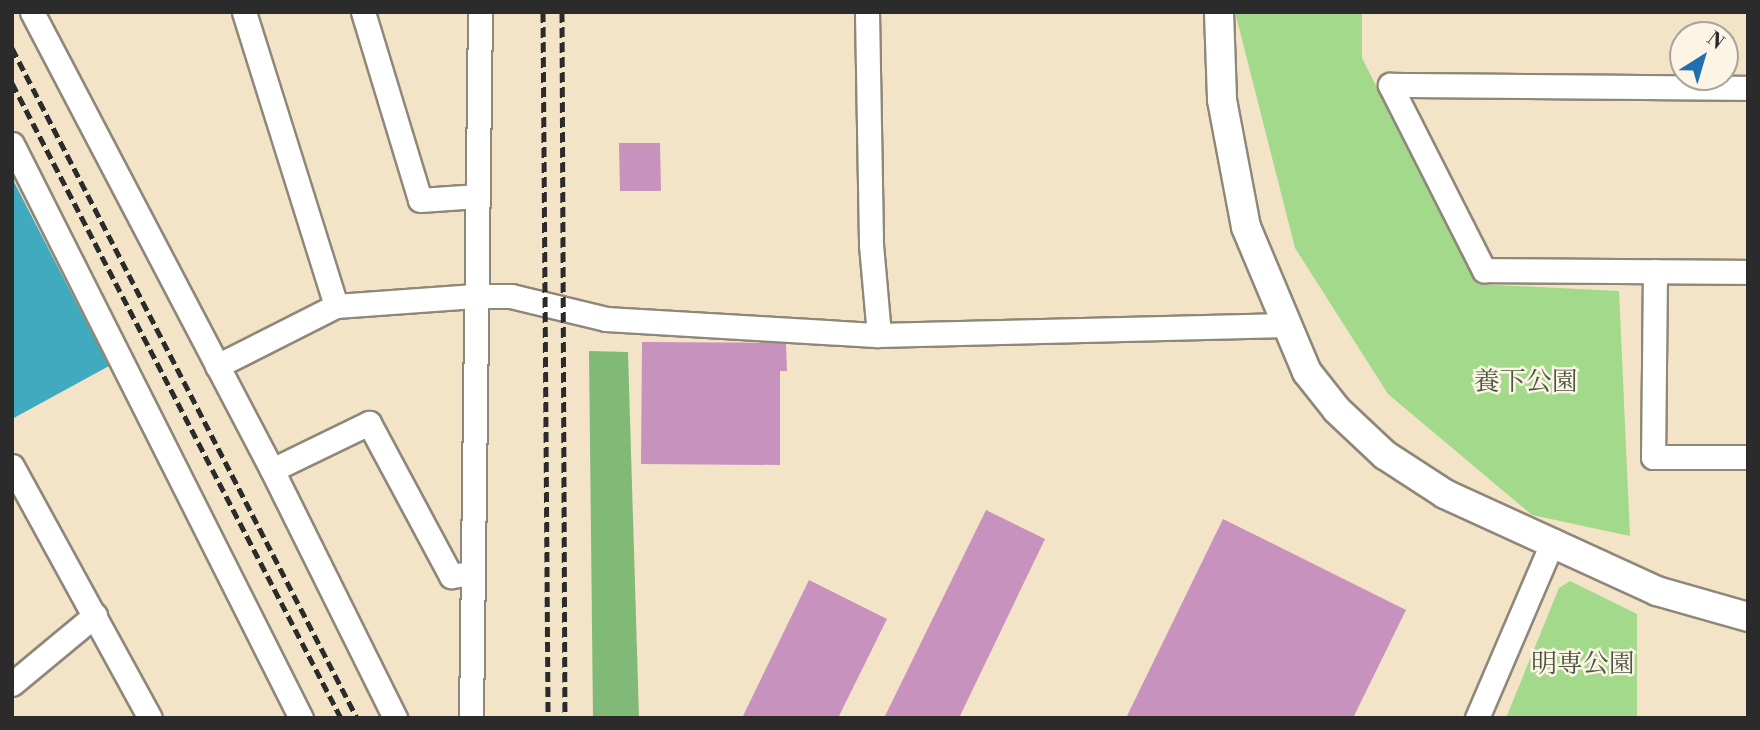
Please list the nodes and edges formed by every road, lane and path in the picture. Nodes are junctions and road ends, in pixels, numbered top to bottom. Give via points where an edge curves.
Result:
1 (32, 12) edge
2 (244, 12) edge
3 (363, 12) edge
4 (480, 12) edge
5 (867, 12) edge
6 (1219, 12) edge
7 (1748, 88) edge
8 (12, 144) edge
9 (478, 196) junction
10 (1655, 271) junction
11 (1748, 272) edge
12 (475, 296) junction
13 (336, 306) junction
14 (1286, 325) junction
15 (879, 335) junction
16 (217, 366) junction
17 (1748, 457) edge
18 (12, 466) edge
19 (272, 470) junction
20 (1553, 541) junction
21 (473, 573) junction
22 (95, 615) junction
23 (1748, 617) edge
24 (12, 684) edge
25 (150, 718) edge
26 (301, 718) edge
27 (395, 718) edge
28 (471, 718) edge
29 (1477, 718) edge

1 - 16 street
2 - 13 street
3 - 9 street via 420,200
4 - 9 street
5 - 15 street via 871,245
6 - 14 street via 1222,100 1247,227
7 - 10 street via 1390,85 1484,270
8 - 26 street
9 - 12 street
10 - 11 street
10 - 17 street via 1653,457
12 - 13 street
12 - 15 street via 511,296 606,319
12 - 21 street
13 - 16 street
14 - 15 street
14 - 20 street via 1307,372 1337,410 1385,454 1445,494
16 - 19 street
18 - 22 street
19 - 21 street via 369,423 451,576
19 - 27 street
20 - 23 street via 1657,591
20 - 29 street
21 - 28 street
22 - 24 street
22 - 25 street

